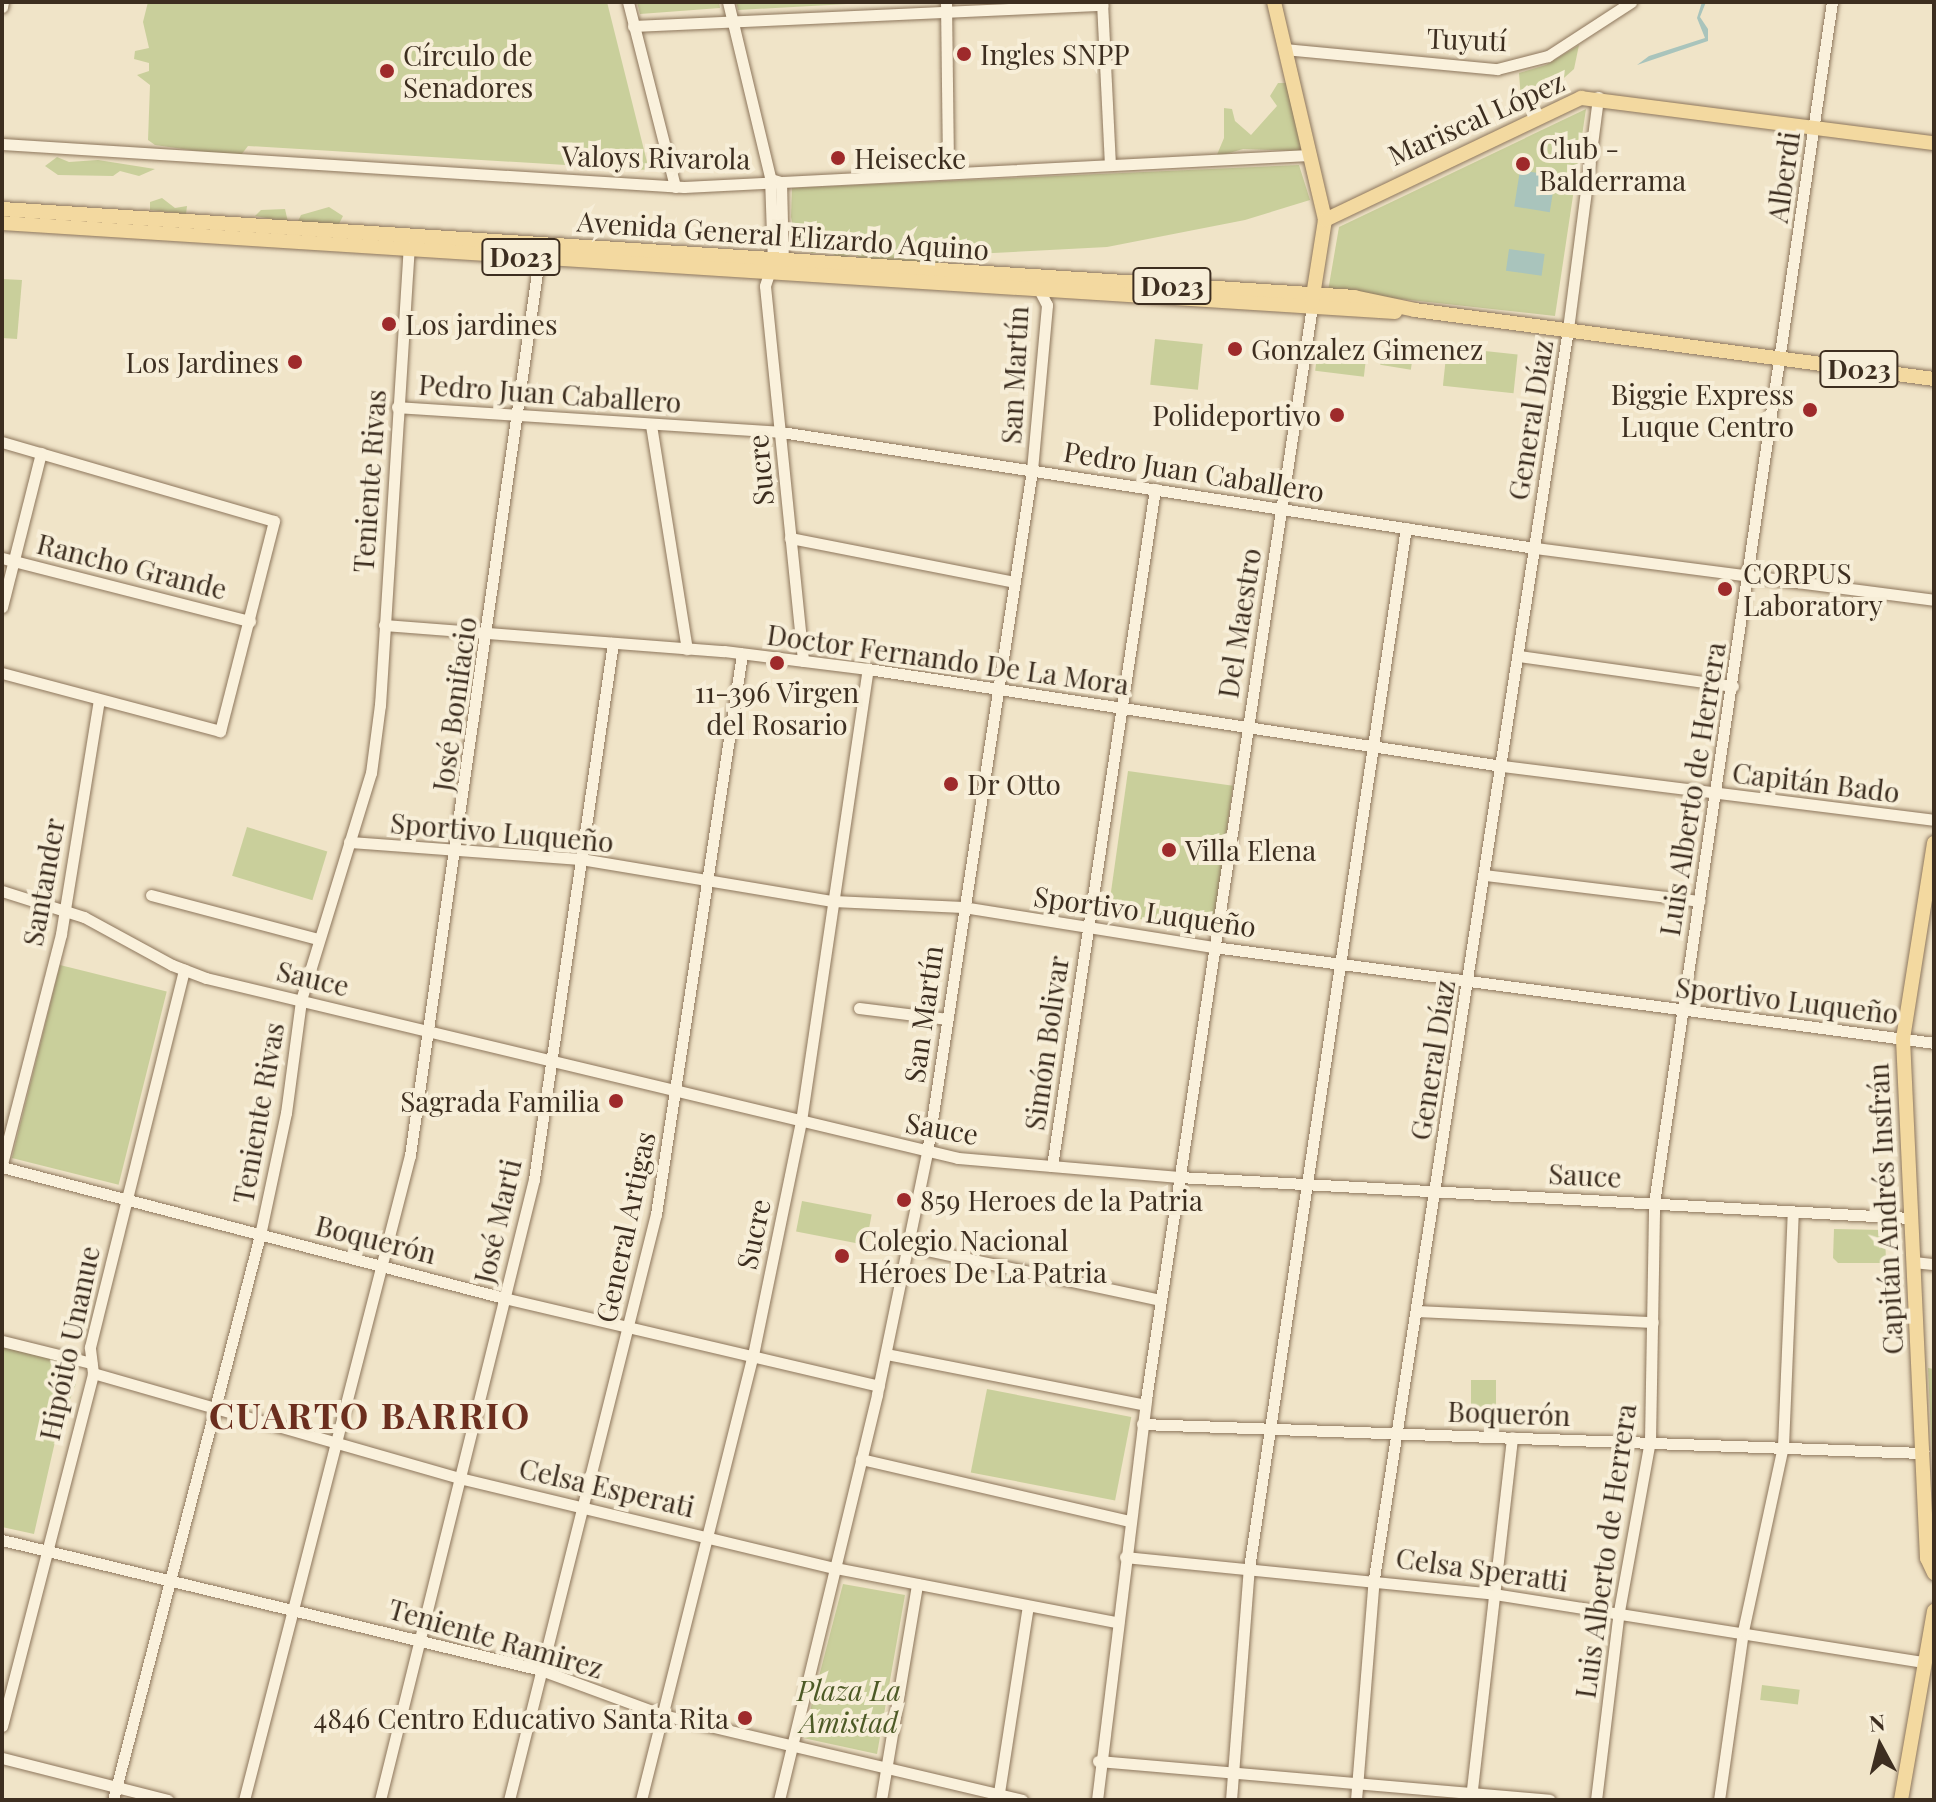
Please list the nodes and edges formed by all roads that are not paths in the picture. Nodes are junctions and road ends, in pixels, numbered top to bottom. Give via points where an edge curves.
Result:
1 (628, 2) edge
2 (728, 2) edge
3 (1274, 2) edge
4 (1631, 2) edge
5 (1832, 2) edge
6 (1102, 4) edge
7 (946, 6) edge
8 (732, 19) junction
9 (633, 26) junction
10 (1284, 49) junction
11 (1598, 97) junction
12 (1814, 126) junction
13 (1934, 143) edge
14 (2, 144) edge
15 (1309, 155) junction
16 (1110, 164) junction
17 (948, 172) junction
18 (774, 181) junction
19 (675, 187) junction
20 (2, 209) edge
21 (1325, 220) junction
22 (2, 223) edge
23 (409, 243) junction
24 (539, 259) junction
25 (775, 265) junction
26 (1030, 277) junction
27 (1041, 290) junction
28 (1313, 301) junction
29 (1568, 329) junction
30 (1783, 358) junction
31 (1934, 379) edge
32 (397, 407) junction
33 (519, 414) junction
34 (651, 425) junction
35 (781, 432) junction
36 (2, 442) edge
37 (41, 453) junction
38 (1032, 470) junction
39 (1155, 489) junction
40 (1280, 508) junction
41 (1406, 528) junction
42 (790, 538) junction
43 (1535, 548) junction
44 (2, 558) edge
45 (15, 561) junction
46 (1750, 576) junction
47 (1014, 582) junction
48 (1934, 600) edge
49 (2, 607) edge
50 (250, 621) junction
51 (384, 625) junction
52 (488, 633) junction
53 (613, 643) junction
54 (687, 649) junction
55 (742, 654) junction
56 (1519, 656) junction
57 (803, 661) junction
58 (868, 669) junction
59 (2, 673) edge
60 (1733, 686) junction
61 (998, 689) junction
62 (99, 700) junction
63 (1120, 709) junction
64 (1247, 726) junction
65 (1375, 746) junction
66 (1502, 766) junction
67 (1716, 794) junction
68 (1934, 820) edge
69 (349, 842) junction
70 (1934, 843) edge
71 (456, 852) junction
72 (581, 859) junction
73 (1485, 875) junction
74 (708, 881) junction
75 (2, 891) edge
76 (151, 895) dead end
77 (833, 901) junction
78 (1699, 901) junction
79 (963, 907) junction
80 (62, 908) junction
81 (1087, 927) junction
82 (318, 939) junction
83 (1214, 947) junction
84 (1343, 961) junction
85 (184, 970) junction
86 (1470, 980) junction
87 (301, 1000) junction
88 (859, 1008) dead end
89 (1682, 1010) junction
90 (947, 1019) junction
91 (428, 1030) junction
92 (1903, 1039) junction
93 (1934, 1043) edge
94 (551, 1060) junction
95 (676, 1090) junction
96 (801, 1121) junction
97 (927, 1153) junction
98 (2, 1166) edge
99 (1052, 1166) junction
100 (1179, 1177) junction
101 (1309, 1183) junction
102 (1436, 1190) junction
103 (124, 1200) junction
104 (1654, 1203) junction
105 (1793, 1212) junction
106 (1909, 1218) junction
107 (260, 1235) junction
108 (908, 1246) junction
109 (1914, 1262) junction
110 (382, 1264) junction
111 (1934, 1264) edge
112 (504, 1298) junction
113 (1160, 1300) junction
114 (1417, 1311) junction
115 (1653, 1322) junction
116 (630, 1324) junction
117 (2, 1341) edge
118 (886, 1354) junction
119 (753, 1355) junction
120 (92, 1368) junction
121 (879, 1386) junction
122 (1145, 1402) junction
123 (216, 1405) junction
124 (1142, 1424) junction
125 (1270, 1429) junction
126 (1397, 1433) junction
127 (1512, 1437) junction
128 (1650, 1441) junction
129 (338, 1442) junction
130 (1783, 1446) junction
131 (1923, 1453) junction
132 (861, 1459) junction
133 (459, 1478) junction
134 (586, 1506) junction
135 (1130, 1521) junction
136 (709, 1536) junction
137 (2, 1540) edge
138 (45, 1550) junction
139 (1125, 1557) junction
140 (835, 1568) junction
141 (1249, 1568) junction
142 (1934, 1573) edge
143 (172, 1577) junction
144 (1374, 1578) junction
145 (917, 1584) junction
146 (1494, 1594) junction
147 (1028, 1606) junction
148 (293, 1608) junction
149 (1619, 1611) junction
150 (1934, 1611) edge
151 (1116, 1622) junction
152 (1743, 1631) junction
153 (419, 1640) junction
154 (1925, 1662) junction
155 (541, 1670) junction
156 (663, 1715) junction
157 (2, 1726) edge
158 (792, 1746) junction
159 (2, 1758) edge
160 (1098, 1761) junction
161 (886, 1768) junction
162 (1233, 1772) junction
163 (1358, 1783) junction
164 (116, 1787) junction
165 (1472, 1796) edge
166 (998, 1797) edge
167 (113, 1800) edge
168 (168, 1800) edge
169 (244, 1800) edge
170 (380, 1800) edge
171 (509, 1800) edge
172 (641, 1800) edge
173 (779, 1800) edge
174 (881, 1800) edge
175 (1022, 1800) edge
176 (1097, 1800) edge
177 (1231, 1800) edge
178 (1356, 1800) edge
179 (1549, 1800) edge
180 (1596, 1800) edge
181 (1719, 1800) edge
182 (1901, 1800) edge

1 - 9 street
2 - 8 street, Sucre
3 - 10 main road
4 - 10 street, Tuyutí via 1548,56 1497,69
5 - 12 street, Alberdi
6 - 7 street
6 - 16 street
7 - 8 street
7 - 17 street
8 - 9 street
8 - 18 street, Sucre
9 - 19 street
10 - 15 main road
11 - 12 main road, Mariscal López
11 - 21 main road, Mariscal López via 1573,100
11 - 29 street, General Díaz
12 - 13 main road, Mariscal López
12 - 30 street, Alberdi
14 - 19 street, Valoys Rivarola
15 - 16 street, Valoys Rivarola
15 - 21 main road
16 - 17 street, Valoys Rivarola
17 - 18 street, Valoys Rivarola
18 - 19 street, Valoys Rivarola
18 - 25 street, Sucre
20 - 23 main road, Avenida General Elizardo Aquino / D023
21 - 28 main road
22 - 23 main road, Avenida General Elizardo Aquino / D023
23 - 24 main road, Avenida General Elizardo Aquino / D023
23 - 25 main road, Avenida General Elizardo Aquino / D023
23 - 32 street, Teniente Rivas
24 - 25 main road, Avenida General Elizardo Aquino / D023
24 - 33 street, José Bonifacio
25 - 26 main road, Avenida General Elizardo Aquino / D023
25 - 27 main road, Avenida General Elizardo Aquino / D023
25 - 35 street, Sucre
26 - 27 street, San Martín
26 - 28 main road, Avenida General Elizardo Aquino / D023
27 - 28 main road, Avenida General Elizardo Aquino / D023
27 - 38 street, San Martín via 1047,305
28 - 29 main road, Avenida General Elizardo Aquino / D023
28 - 40 street, Del Maestro
29 - 30 main road, Avenida General Elizardo Aquino / D023
29 - 43 street, General Díaz
30 - 31 main road, Avenida General Elizardo Aquino / D023
30 - 46 street, Luis Alberto de Herrera
32 - 33 street, Pedro Juan Caballero
32 - 51 street, Teniente Rivas
33 - 34 street, Pedro Juan Caballero
33 - 52 street, José Bonifacio
34 - 35 street, Pedro Juan Caballero
34 - 54 street
35 - 38 street, Pedro Juan Caballero
35 - 42 street, Sucre
36 - 37 street
37 - 45 street
37 - 50 street via 262,514 274,525
38 - 39 street, Pedro Juan Caballero
38 - 47 street, San Martín
39 - 40 street, Pedro Juan Caballero
39 - 63 street, Simón Bolivar
40 - 41 street, Pedro Juan Caballero
40 - 64 street, Del Maestro
41 - 43 street, Pedro Juan Caballero
41 - 65 street
42 - 47 street
42 - 57 street, Sucre
43 - 46 street, Pedro Juan Caballero
43 - 56 street, General Díaz
44 - 45 street, Rancho Grande
45 - 49 street
45 - 50 street, Rancho Grande
46 - 48 street, Pedro Juan Caballero
46 - 60 street, Luis Alberto de Herrera
47 - 61 street, San Martín
50 - 62 street via 220,731
51 - 52 street, Doctor Fernando De La Mora
51 - 69 street, Teniente Rivas via 371,773
52 - 53 street, Doctor Fernando De La Mora
52 - 71 street, José Bonifacio
53 - 54 street, Doctor Fernando De La Mora
53 - 72 street, José Marti
54 - 55 street, Doctor Fernando De La Mora
55 - 57 street, Doctor Fernando De La Mora
55 - 74 street, General Artigas
56 - 60 street
56 - 66 street, General Díaz
57 - 58 street, Doctor Fernando De La Mora
58 - 61 street, Doctor Fernando De La Mora
58 - 77 street, Sucre
59 - 62 street
60 - 67 street, Luis Alberto de Herrera
61 - 63 street, Doctor Fernando De La Mora
61 - 79 street, San Martín
62 - 80 street, Santander
63 - 64 street, Doctor Fernando De La Mora
63 - 81 street, Simón Bolivar
64 - 65 street, Doctor Fernando De La Mora
64 - 83 street, Del Maestro
65 - 66 street, Doctor Fernando De La Mora
65 - 84 street
66 - 67 street, Capitán Bado
66 - 73 street, General Díaz
67 - 68 street, Capitán Bado
67 - 78 street, Luis Alberto de Herrera
69 - 71 street, Sportivo Luqueño
69 - 82 street, Teniente Rivas
70 - 92 main road, Capitán Andrés Insfrán
71 - 72 street, Sportivo Luqueño
71 - 91 street, José Bonifacio
72 - 74 street, Sportivo Luqueño
72 - 94 street, José Marti
73 - 78 street
73 - 86 street, General Díaz
74 - 77 street, Sportivo Luqueño
74 - 95 street, General Artigas
75 - 80 street, Sauce
76 - 82 street
77 - 79 street, Sportivo Luqueño
77 - 96 street, Sucre
78 - 89 street, Luis Alberto de Herrera
79 - 81 street, Sportivo Luqueño
79 - 90 street, San Martín
80 - 85 street, Sauce
80 - 98 street, Santander via 61,934
81 - 83 street, Sportivo Luqueño
81 - 99 street, Simón Bolivar
82 - 87 street, Teniente Rivas
83 - 84 street, Sportivo Luqueño
83 - 100 street, Del Maestro
84 - 86 street, Sportivo Luqueño
84 - 101 street
85 - 87 street, Sauce
85 - 103 street, Hipóito Unanue
86 - 89 street, Sportivo Luqueño
86 - 102 street, General Díaz
87 - 91 street, Sauce
87 - 107 street, Teniente Rivas via 286,1113
88 - 90 street
89 - 92 street, Sportivo Luqueño
89 - 104 street, Luis Alberto de Herrera
90 - 97 street, San Martín
91 - 94 street, Sauce
91 - 110 street, José Bonifacio via 410,1155
92 - 93 street, Sportivo Luqueño
92 - 106 main road, Capitán Andrés Insfrán
94 - 95 street, Sauce
94 - 112 street, José Marti via 534,1179
95 - 96 street, Sauce
95 - 116 street, General Artigas via 656,1214
96 - 97 street, Sauce
96 - 119 street, Sucre
97 - 99 street, Sauce
97 - 108 street, San Martín
98 - 103 street, Boquerón
99 - 100 street, Sauce
100 - 101 street, Sauce
100 - 113 street, Del Maestro
101 - 102 street, Sauce
101 - 125 street
102 - 104 street, Sauce
102 - 114 street, General Díaz
103 - 107 street, Boquerón
103 - 120 street, Hipóito Unanue via 90,1347
104 - 105 street, Sauce
104 - 115 street, Luis Alberto de Herrera
105 - 106 street, Sauce
105 - 130 street
106 - 109 main road, Capitán Andrés Insfrán
107 - 110 street, Boquerón
107 - 123 street, Teniente Rivas
108 - 113 street
108 - 118 street, San Martín
109 - 111 street
109 - 131 main road, Capitán Andrés Insfrán
110 - 112 street, Boquerón
110 - 129 street, José Bonifacio
112 - 116 street, Boquerón
112 - 133 street, José Marti
113 - 122 street, Del Maestro
114 - 115 street
114 - 126 street, General Díaz
115 - 128 street, Luis Alberto de Herrera
116 - 119 street, Boquerón
116 - 134 street, General Artigas
117 - 120 street, Celsa Esperati
118 - 121 street, San Martín
118 - 122 street
119 - 121 street, Boquerón
119 - 136 street, Sucre
120 - 123 street, Celsa Esperati
120 - 138 street, Hipóito Unanue
121 - 132 street, San Martín
122 - 124 street, Del Maestro
123 - 129 street, Celsa Esperati
123 - 143 street, Teniente Rivas
124 - 125 street, Boquerón
124 - 135 street, Del Maestro
125 - 126 street, Boquerón
125 - 141 street
126 - 127 street, Boquerón
126 - 144 street, General Díaz
127 - 128 street, Boquerón
127 - 146 street
128 - 130 street, Boquerón
128 - 149 street, Luis Alberto de Herrera
129 - 133 street, Celsa Esperati
129 - 148 street, José Bonifacio
130 - 131 street, Boquerón
130 - 152 street
131 - 142 main road, Capitán Andrés Insfrán via 1927,1558
132 - 135 street
132 - 140 street, San Martín
133 - 134 street, Celsa Esperati
133 - 153 street, José Marti
134 - 136 street, Celsa Esperati
134 - 155 street, General Artigas
135 - 139 street, Del Maestro
136 - 140 street, Celsa Esperati
136 - 156 street, Sucre
137 - 138 street, Teniente Ramirez
138 - 143 street, Teniente Ramirez
138 - 157 street, Hipóito Unanue
139 - 141 street, Celsa Speratti
139 - 151 street, Del Maestro
140 - 145 street, Celsa Esperati
140 - 158 street, San Martín
141 - 144 street, Celsa Speratti
141 - 162 street
143 - 148 street, Teniente Ramirez
143 - 164 street, Teniente Rivas
144 - 146 street, Celsa Speratti
144 - 163 street, General Díaz
145 - 147 street, Celsa Esperati
145 - 161 street
146 - 149 street, Celsa Speratti
146 - 165 street
147 - 151 street, Celsa Esperati
147 - 166 street
148 - 153 street, Teniente Ramirez
148 - 169 street, José Bonifacio
149 - 152 street, Celsa Speratti
149 - 180 street, Luis Alberto de Herrera
150 - 154 main road
151 - 160 street, Del Maestro
152 - 154 street, Celsa Speratti
152 - 181 street
153 - 155 street, Teniente Ramirez
153 - 170 street, José Marti
154 - 182 main road
155 - 156 street, Teniente Ramirez
155 - 171 street, General Artigas
156 - 158 street, Teniente Ramirez
156 - 172 street, Sucre
158 - 161 street, Teniente Ramirez
158 - 173 street, San Martín
159 - 164 street
160 - 162 street
160 - 176 street, Del Maestro
161 - 166 street, Teniente Ramirez
161 - 174 street
162 - 163 street
162 - 177 street
163 - 165 street
163 - 178 street, General Díaz
164 - 167 street, Teniente Rivas
164 - 168 street
165 - 179 street
166 - 175 street, Teniente Ramirez

